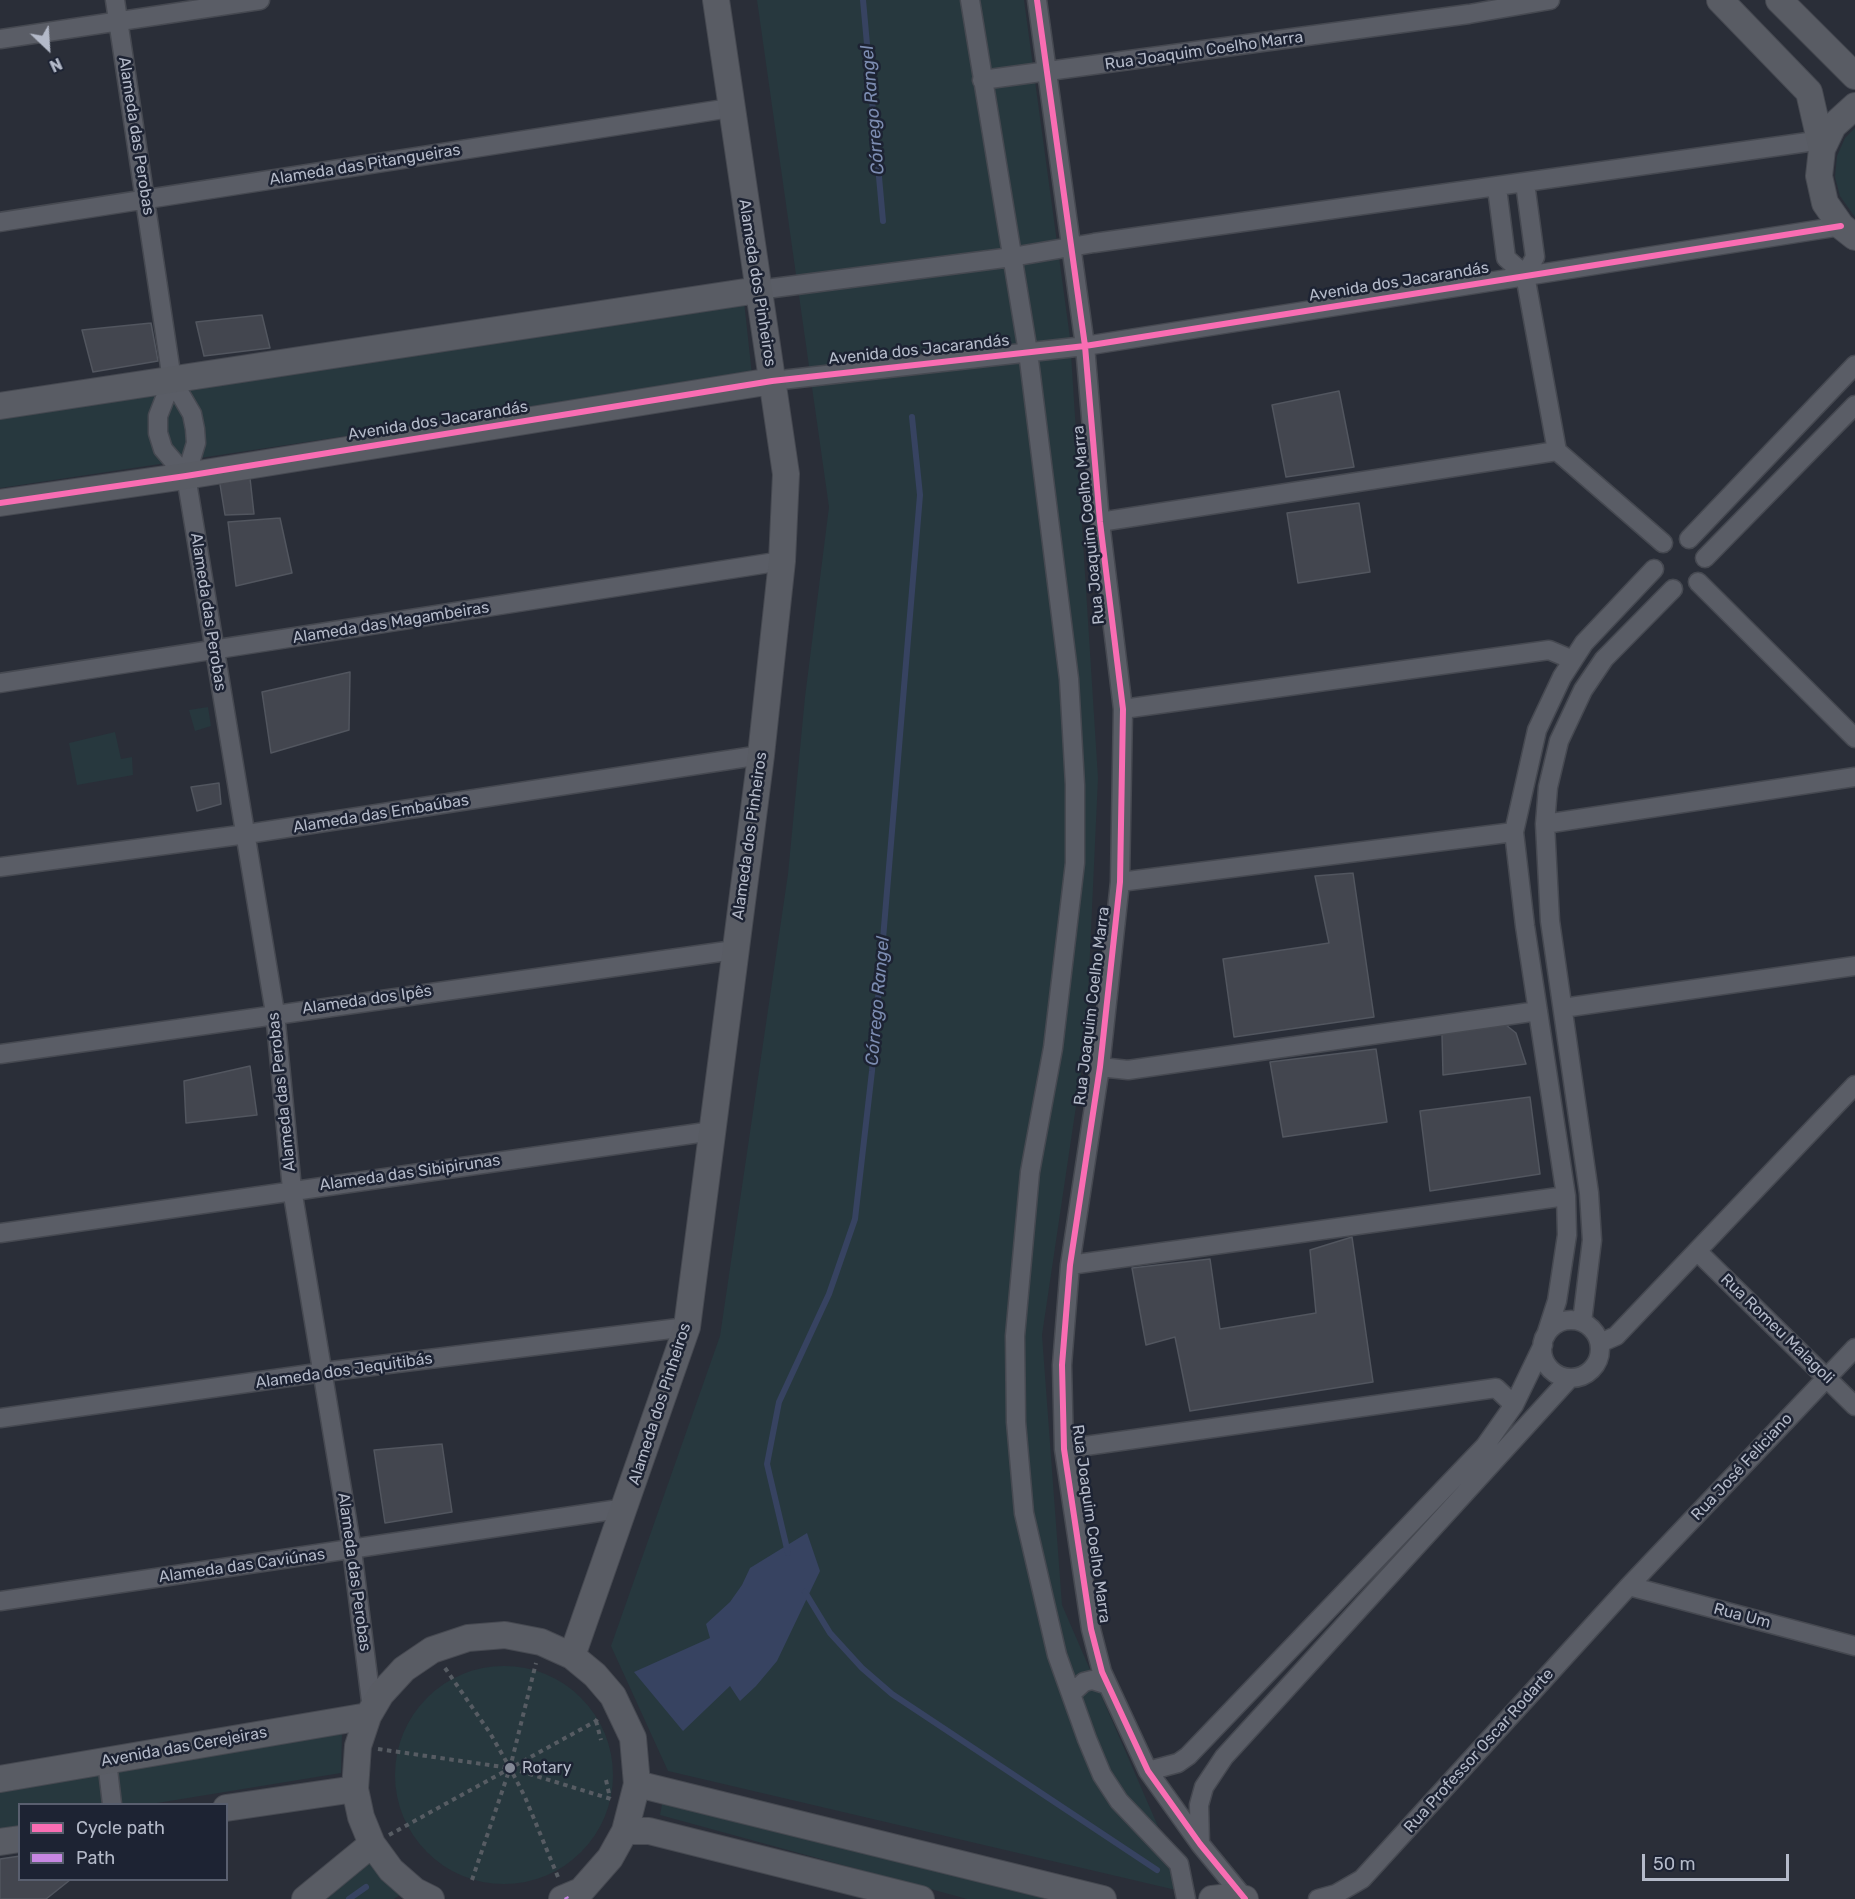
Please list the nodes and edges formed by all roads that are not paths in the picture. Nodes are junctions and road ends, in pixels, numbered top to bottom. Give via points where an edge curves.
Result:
1 (115, 0) edge
2 (260, 0) edge
3 (716, 0) edge
4 (970, 0) edge
5 (1037, 0) edge
6 (1455, 0) edge
7 (1550, 0) edge
8 (1720, 0) edge
9 (1779, 0) edge
10 (1469, 14) junction
11 (118, 23) junction
12 (0, 39) edge
13 (1047, 73) junction
14 (1855, 76) edge
15 (982, 81) junction
16 (1855, 106) edge
17 (730, 108) junction
18 (1822, 145) junction
19 (1525, 183) junction
20 (1497, 188) junction
21 (146, 200) junction
22 (0, 222) edge
23 (1848, 231) edge
24 (1071, 247) junction
25 (1012, 257) junction
26 (1525, 275) junction
27 (758, 290) junction
28 (1085, 346) junction
29 (1028, 352) junction
30 (1855, 365) edge
31 (172, 380) junction
32 (772, 381) junction
33 (1855, 405) edge
34 (0, 406) edge
35 (1816, 408) junction
36 (1834, 426) junction
37 (1557, 451) junction
38 (186, 476) junction
39 (0, 503) edge
40 (1100, 522) junction
41 (1689, 539) junction
42 (1663, 543) junction
43 (1706, 558) junction
44 (782, 561) junction
45 (1654, 569) junction
46 (1698, 582) junction
47 (1673, 589) junction
48 (214, 651) junction
49 (1573, 660) junction
50 (0, 683) edge
51 (1123, 710) junction
52 (1855, 738) edge
53 (761, 755) junction
54 (1855, 777) edge
55 (1545, 824) junction
56 (1514, 832) junction
57 (247, 834) junction
58 (0, 867) edge
59 (1120, 882) junction
60 (734, 950) junction
61 (1855, 966) edge
62 (1563, 1008) junction
63 (1538, 1011) junction
64 (275, 1013) junction
65 (0, 1054) edge
66 (1100, 1067) junction
67 (1855, 1085) edge
68 (712, 1131) junction
69 (292, 1189) junction
70 (1566, 1196) junction
71 (0, 1233) edge
72 (1698, 1252) junction
73 (1070, 1265) junction
74 (1582, 1322) junction
75 (687, 1327) junction
76 (1545, 1340) junction
77 (1600, 1343) junction
78 (1855, 1348) edge
79 (324, 1372) junction
80 (1827, 1377) junction
81 (1570, 1378) junction
82 (1514, 1405) junction
83 (1855, 1406) edge
84 (0, 1418) edge
85 (1064, 1449) junction
86 (626, 1508) junction
87 (352, 1550) junction
88 (1629, 1586) junction
89 (0, 1601) edge
90 (1855, 1646) edge
91 (572, 1656) junction
92 (1108, 1685) junction
93 (1071, 1694) junction
94 (370, 1712) junction
95 (107, 1761) junction
96 (1148, 1771) junction
97 (0, 1779) edge
98 (637, 1785) junction
99 (355, 1789) junction
100 (112, 1803) edge
101 (228, 1808) edge
102 (628, 1825) junction
103 (18, 1839) edge
104 (0, 1842) edge
105 (372, 1844) junction
106 (1200, 1844) junction
107 (417, 1896) edge
108 (572, 1897) edge
109 (305, 1899) edge
110 (921, 1899) edge
111 (1103, 1899) edge
112 (1186, 1899) edge
113 (1212, 1899) edge
114 (1245, 1899) edge
115 (1318, 1899) edge

1 - 11 street, Alameda das Perobas
2 - 11 street
3 - 17 street, Alameda dos Pinheiros
4 - 15 street, Rua Joaquim Coelho Marra
5 - 13 street
6 - 10 street
7 - 10 street, Rua Joaquim Coelho Marra
8 - 18 street via 1809,92
9 - 14 street
10 - 13 street, Rua Joaquim Coelho Marra
11 - 12 street
11 - 21 street, Alameda das Perobas
13 - 15 street
13 - 24 street, Rua Joaquim Coelho Marra
15 - 25 street, Rua Joaquim Coelho Marra
16 - 18 street via 1833,126
17 - 21 street, Alameda das Pitangueiras
17 - 27 street, Alameda dos Pinheiros
18 - 19 street
18 - 23 street via 1819,177 1825,203
19 - 20 street
19 - 26 street via 1535,257
20 - 24 street
20 - 26 street via 1506,258
21 - 22 street, Alameda das Pitangueiras
21 - 31 street, Alameda das Perobas
23 - 26 street, Avenida dos Jacarandás
24 - 25 street
24 - 28 street, Rua Joaquim Coelho Marra
25 - 27 street
25 - 29 street, Rua Joaquim Coelho Marra
26 - 28 street, Avenida dos Jacarandás
26 - 37 street
27 - 31 street
27 - 32 street, Alameda dos Pinheiros
28 - 29 street, Avenida dos Jacarandás
28 - 40 street, Rua Joaquim Coelho Marra
29 - 32 street, Avenida dos Jacarandás
29 - 93 street, Rua Joaquim Coelho Marra via 1069,679 1076,785 1075,852 1053,1048 1030,1172 1015,1336 1016,1422 1024,1514 1057,1655
30 - 35 street
31 - 34 street
31 - 38 street, Alameda das Perobas via 192,414 195,429 196,444
31 - 38 street, Alameda das Perobas via 158,416 158,433 163,449
32 - 38 street, Avenida dos Jacarandás
32 - 44 street, Alameda dos Pinheiros via 786,474
33 - 36 street
35 - 36 street
35 - 41 street
36 - 43 street
37 - 40 street
37 - 42 street
38 - 39 street, Avenida dos Jacarandás
38 - 48 street, Alameda das Perobas
40 - 51 street, Rua Joaquim Coelho Marra
41 - 42 street via 1681,537
41 - 43 street via 1697,543
42 - 45 street via 1657,551
43 - 46 street
44 - 48 street, Alameda das Magambeiras
44 - 53 street, Alameda dos Pinheiros
45 - 47 street via 1658,578
45 - 49 street via 1584,643
46 - 47 street
46 - 52 street
47 - 55 street via 1604,659 1583,690 1559,741 1548,787
48 - 50 street, Alameda das Magambeiras
48 - 57 street, Alameda das Perobas
49 - 51 street via 1549,650
49 - 56 street via 1537,730
51 - 59 street, Rua Joaquim Coelho Marra
53 - 57 street, Alameda das Embaúbas
53 - 60 street, Alameda dos Pinheiros
54 - 55 street
55 - 62 street via 1550,921
56 - 59 street
56 - 63 street
57 - 58 street, Alameda das Embaúbas
57 - 64 street, Alameda das Perobas
59 - 66 street, Rua Joaquim Coelho Marra
60 - 64 street, Alameda dos Ipês
60 - 68 street, Alameda dos Pinheiros
61 - 62 street
62 - 74 street via 1592,1240
63 - 66 street via 1128,1071
63 - 70 street
64 - 65 street, Alameda dos Ipês
64 - 69 street, Alameda das Perobas
66 - 73 street, Rua Joaquim Coelho Marra
67 - 72 street
68 - 69 street, Alameda das Sibipirunas
68 - 75 street, Alameda dos Pinheiros
69 - 71 street, Alameda das Sibipirunas
69 - 79 street, Alameda das Perobas
70 - 73 street
70 - 76 street via 1567,1234 1557,1301
72 - 77 street via 1616,1336
72 - 80 street, Rua Romeu Malagoli
73 - 85 street, Rua Joaquim Coelho Marra via 1062,1365
74 - 76 street via 1562,1322
74 - 77 street
75 - 79 street, Alameda dos Jequitibás
75 - 86 street, Alameda dos Pinheiros
76 - 81 street via 1543,1356 1547,1365 1554,1373
76 - 82 street
77 - 81 street via 1598,1362 1592,1370
78 - 80 street, Rua José Feliciano
79 - 84 street, Alameda dos Jequitibás
79 - 87 street, Alameda das Perobas
80 - 83 street, Rua Romeu Malagoli
80 - 88 street, Rua José Feliciano
81 - 106 street via 1224,1756 1204,1787 1199,1805
82 - 85 street via 1496,1388
82 - 96 street via 1485,1446 1188,1756 1178,1763
85 - 92 street, Rua Joaquim Coelho Marra via 1091,1629
86 - 87 street, Alameda das Caviúnas
86 - 91 street, Alameda dos Pinheiros
87 - 89 street, Alameda das Caviúnas
87 - 94 street, Alameda das Perobas
88 - 90 street, Rua Um
88 - 115 street, Rua Professor Oscar Rodarte via 1362,1879
91 - 94 street via 541,1642 495,1635 468,1638 432,1650 404,1669
91 - 98 street via 596,1675 613,1696 633,1738
92 - 93 street via 1084,1682
92 - 96 street, Rua Joaquim Coelho Marra
93 - 112 street, Rua Joaquim Coelho Marra via 1102,1775 1129,1814 1179,1864
94 - 95 street, Avenida das Cerejeiras
94 - 99 street via 358,1746
95 - 97 street, Avenida das Cerejeiras
95 - 100 street
96 - 106 street, Rua Joaquim Coelho Marra
98 - 102 street
98 - 111 street
99 - 101 street
99 - 105 street
102 - 108 street via 610,1857
102 - 110 street
103 - 104 street
105 - 107 street
105 - 109 street
106 - 114 street, Rua Joaquim Coelho Marra
113 - 114 street

